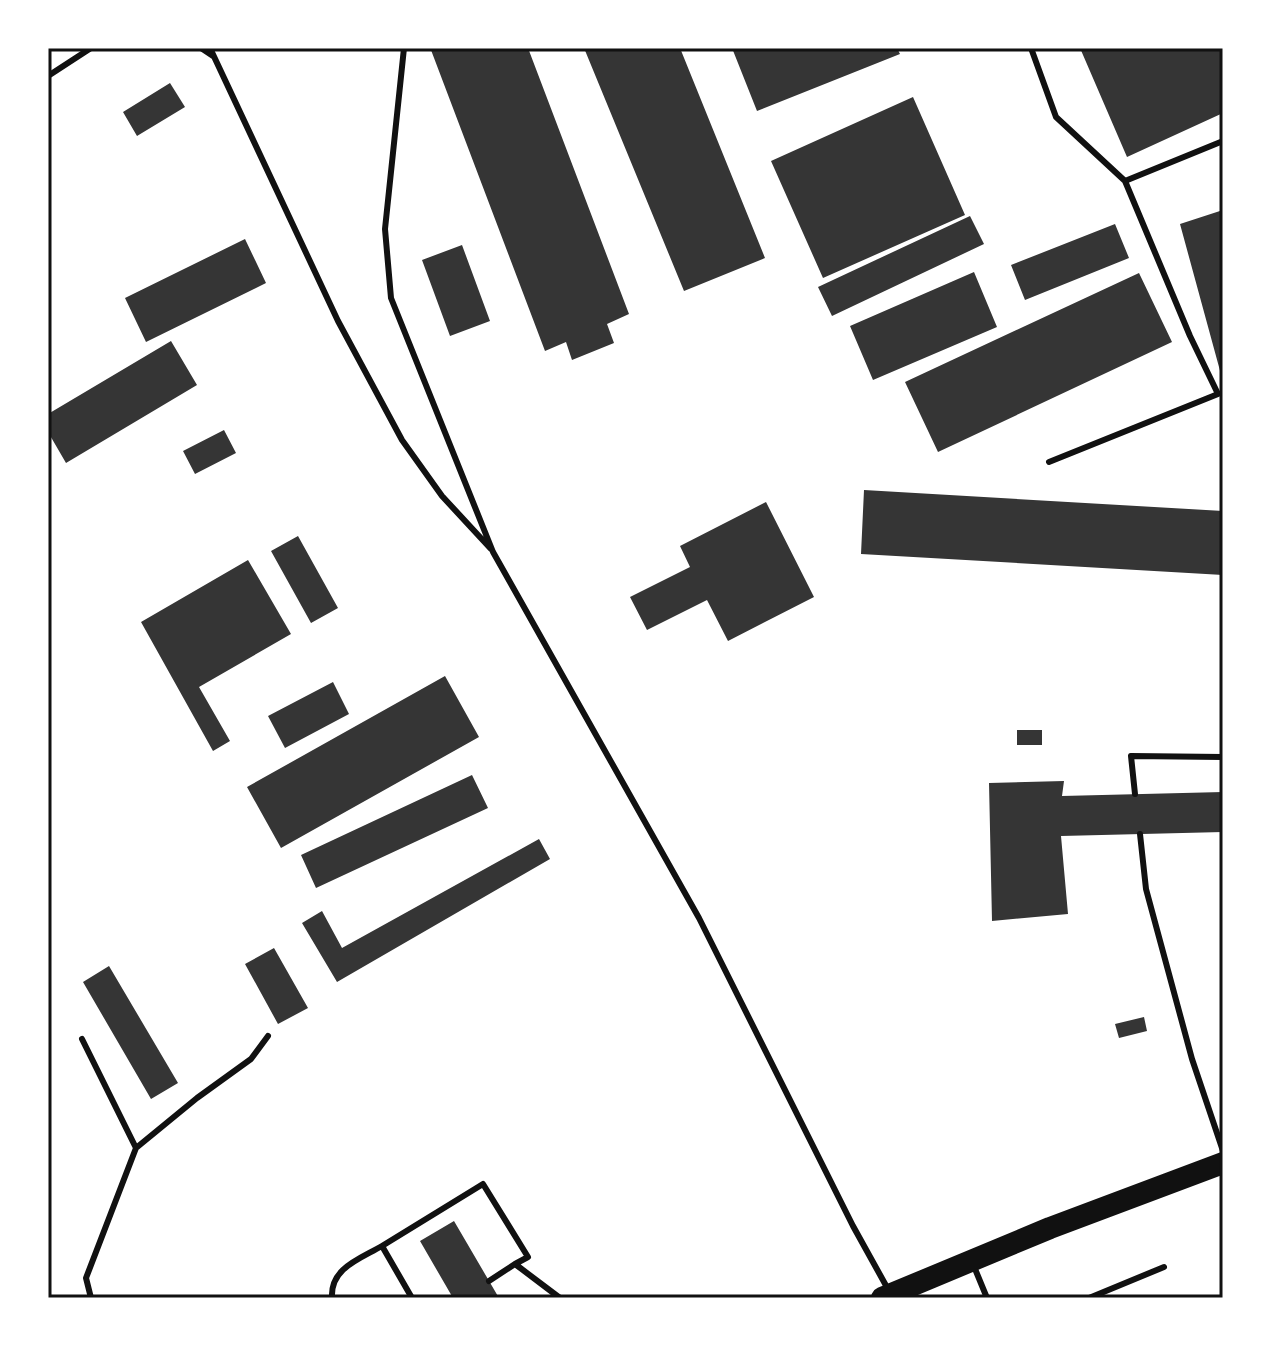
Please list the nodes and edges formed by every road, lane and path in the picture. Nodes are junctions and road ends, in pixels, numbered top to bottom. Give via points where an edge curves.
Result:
1 (91, 48) edge
2 (201, 48) edge
3 (404, 48) edge
4 (1031, 48) edge
5 (212, 52) edge
6 (48, 76) edge
7 (1223, 141) edge
8 (1125, 181) junction
9 (1049, 462) dead end
10 (493, 552) junction
11 (1223, 757) edge
12 (1135, 794) dead end
13 (1140, 834) dead end
14 (268, 1036) dead end
15 (82, 1039) dead end
16 (136, 1148) junction
17 (1223, 1151) edge
18 (1223, 1163) edge
19 (382, 1246) junction
20 (971, 1261) junction
21 (515, 1264) junction
22 (1164, 1267) dead end
23 (489, 1281) dead end
24 (886, 1296) edge
25 (91, 1298) edge
26 (332, 1298) edge
27 (412, 1298) edge
28 (560, 1298) edge
29 (987, 1298) edge
30 (1089, 1298) edge

1 - 6 lane
2 - 5 lane
3 - 10 lane via 385,229 391,298
4 - 8 lane via 1056,117
5 - 10 lane via 338,321 402,440 442,496
7 - 8 lane
8 - 9 lane via 1218,394
10 - 24 lane via 699,918
11 - 12 lane via 1131,756
13 - 17 lane via 1146,889
14 - 16 lane via 251,1059
15 - 16 lane
16 - 25 lane via 86,1278
18 - 20 highway
19 - 21 lane via 483,1184 528,1257
19 - 26 lane via 339,1271
19 - 27 lane
20 - 24 highway
20 - 29 lane
21 - 23 lane
21 - 28 lane
22 - 30 lane

